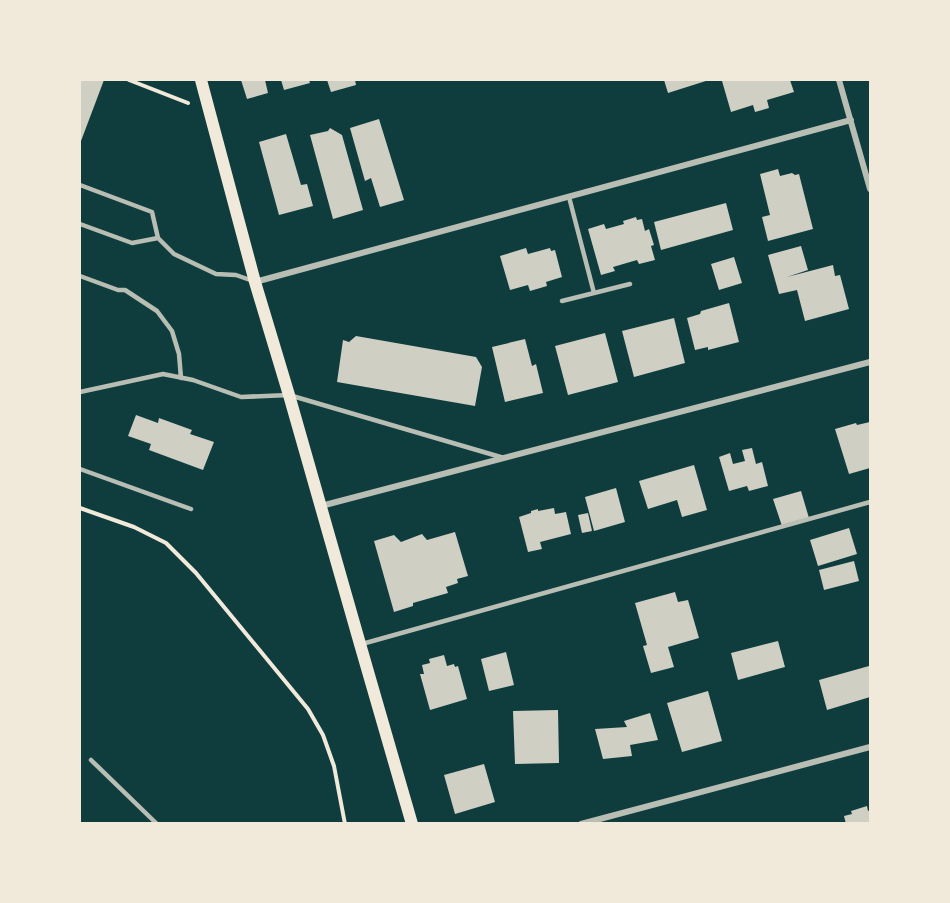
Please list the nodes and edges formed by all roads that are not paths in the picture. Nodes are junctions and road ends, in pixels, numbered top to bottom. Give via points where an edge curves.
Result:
1 (201, 80) edge
2 (839, 80) edge
3 (851, 120) junction
4 (80, 184) edge
5 (870, 189) edge
6 (569, 197) junction
7 (80, 224) edge
8 (158, 238) junction
9 (80, 276) edge
10 (255, 282) junction
11 (630, 284) dead end
12 (594, 293) junction
13 (562, 301) dead end
14 (870, 362) edge
15 (180, 378) junction
16 (80, 392) edge
17 (290, 395) junction
18 (504, 458) junction
19 (80, 469) edge
20 (870, 502) edge
21 (321, 506) junction
22 (190, 509) dead end
23 (360, 645) junction
24 (870, 747) edge
25 (91, 760) dead end
26 (157, 824) edge
27 (412, 824) edge
28 (581, 824) edge

1 - 10 main road
2 - 3 street
3 - 5 street
3 - 6 street
4 - 8 lane via 152,212
6 - 10 street
6 - 12 lane
7 - 8 lane via 132,243
8 - 10 lane via 174,254 216,274 236,274
9 - 15 lane via 125,290 157,311 172,330
10 - 17 main road
11 - 12 lane
12 - 13 lane
14 - 18 street
15 - 16 lane via 163,374
15 - 17 lane via 241,397
17 - 18 lane
17 - 21 main road
18 - 21 street
19 - 22 lane
20 - 23 lane
21 - 23 main road
23 - 27 main road
24 - 28 street
25 - 26 lane

